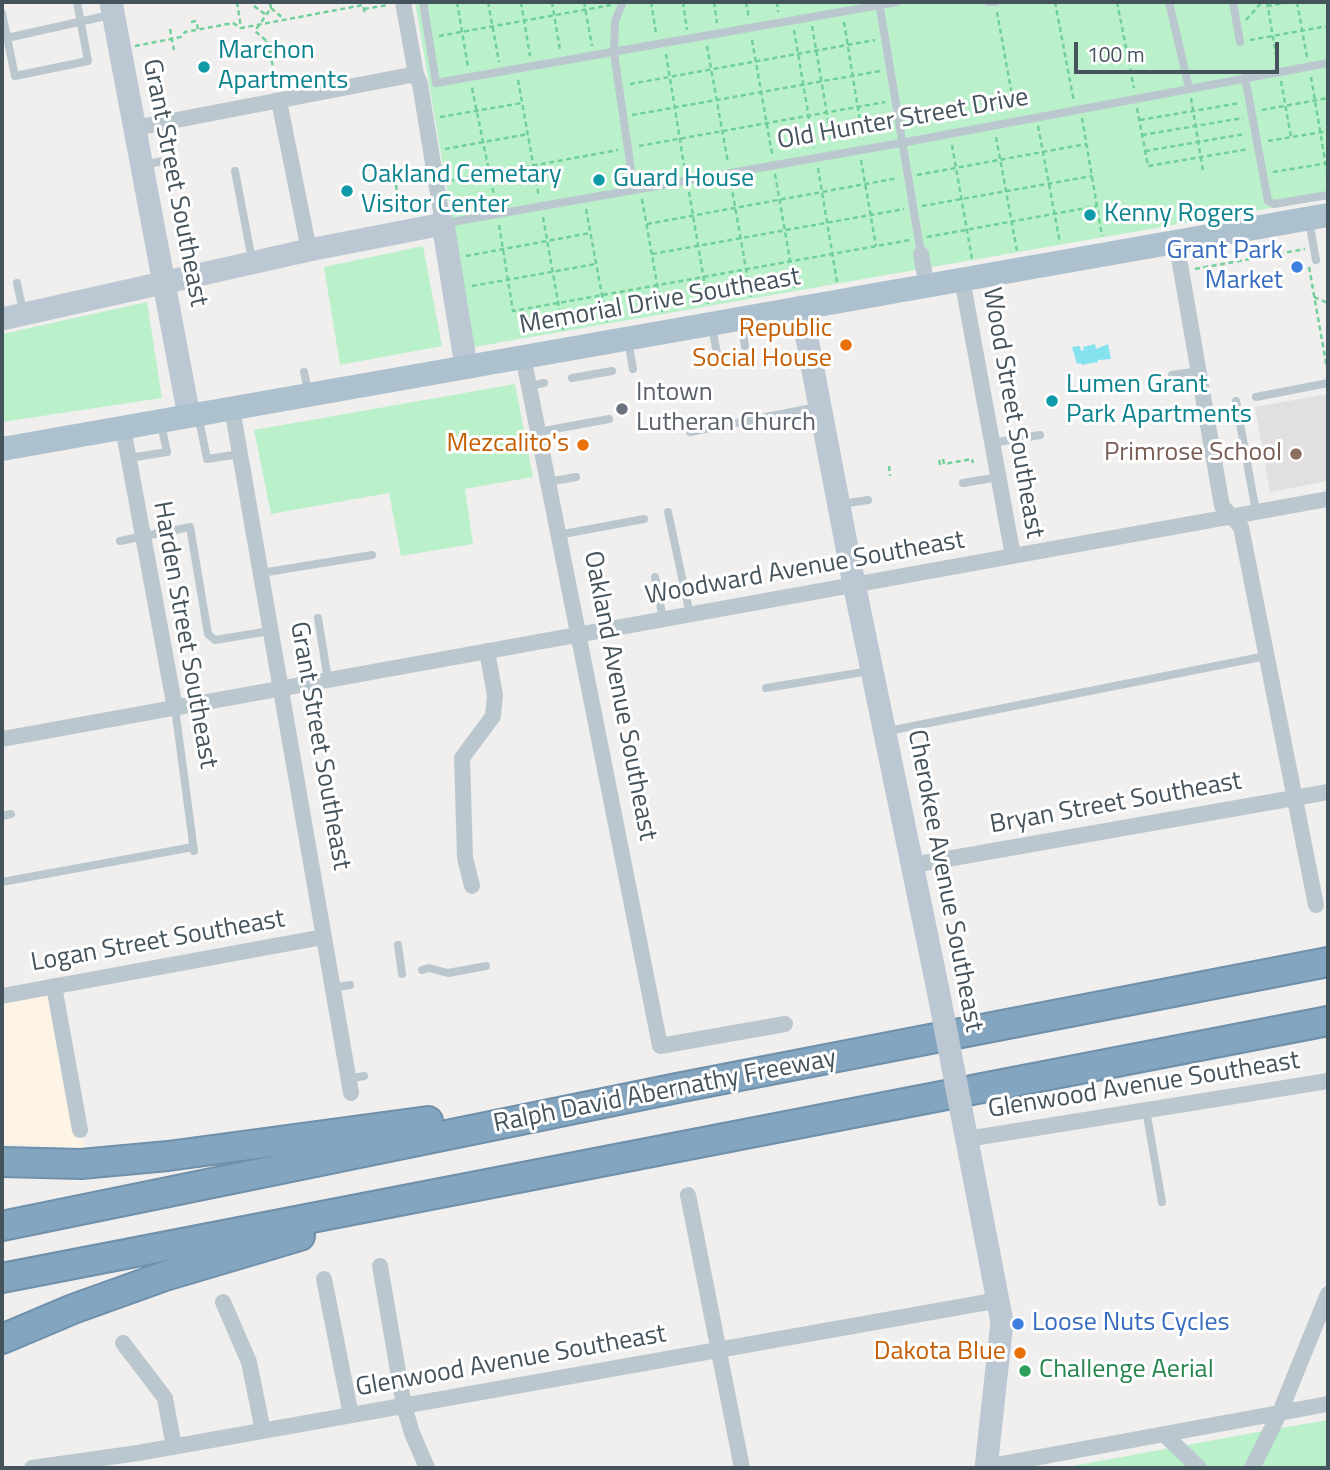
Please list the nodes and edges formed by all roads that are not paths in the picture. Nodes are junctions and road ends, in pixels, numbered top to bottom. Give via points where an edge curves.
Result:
1 (77, 2) edge
2 (423, 2) edge
3 (623, 2) edge
4 (897, 2) edge
5 (988, 2) edge
6 (995, 2) edge
7 (1169, 2) edge
8 (1233, 2) edge
9 (397, 3) edge
10 (879, 3) edge
11 (112, 7) edge
12 (2, 13) edge
13 (81, 22) junction
14 (7, 38) junction
15 (1240, 42) road end
16 (614, 53) junction
17 (1328, 63) edge
18 (415, 74) junction
19 (1245, 77) junction
20 (1189, 88) junction
21 (278, 94) junction
22 (135, 128) junction
23 (901, 143) junction
24 (174, 159) dead end
25 (142, 165) junction
26 (235, 171) dead end
27 (637, 189) junction
28 (1328, 195) edge
29 (443, 224) junction
30 (1314, 224) edge
31 (1176, 241) junction
32 (309, 250) junction
33 (921, 254) joint
34 (1312, 260) road end
35 (252, 262) junction
36 (967, 269) junction
37 (924, 271) dead end
38 (164, 282) junction
39 (17, 283) dead end
40 (798, 298) junction
41 (13, 316) edge
42 (740, 318) junction
43 (712, 323) junction
44 (628, 338) junction
45 (745, 346) dead end
46 (717, 355) dead end
47 (523, 356) junction
48 (466, 366) junction
49 (633, 369) dead end
50 (612, 371) dead end
51 (1199, 371) junction
52 (1172, 375) dead end
53 (572, 378) dead end
54 (1328, 383) edge
55 (1256, 397) dead end
56 (1236, 401) dead end
57 (820, 407) junction
58 (232, 408) junction
59 (193, 415) junction
60 (609, 419) dead end
61 (161, 421) junction
62 (123, 428) junction
63 (538, 432) junction
64 (690, 432) dead end
65 (1040, 435) dead end
66 (992, 443) junction
67 (2, 449) edge
68 (240, 454) junction
69 (129, 458) junction
70 (576, 477) dead end
71 (999, 477) junction
72 (548, 482) junction
73 (963, 482) dead end
74 (1328, 499) edge
75 (868, 500) dead end
76 (839, 505) junction
77 (668, 512) dead end
78 (1256, 512) junction
79 (1231, 517) junction
80 (644, 519) dead end
81 (558, 536) junction
82 (143, 537) junction
83 (120, 541) dead end
84 (372, 555) dead end
85 (1013, 556) junction
86 (260, 573) junction
87 (655, 577) dead end
88 (854, 585) junction
89 (690, 615) junction
90 (318, 618) dead end
91 (663, 620) junction
92 (270, 631) junction
93 (578, 635) junction
94 (487, 651) junction
95 (1267, 656) junction
96 (872, 671) junction
97 (328, 681) junction
98 (766, 688) dead end
99 (281, 689) junction
100 (175, 708) junction
101 (885, 732) junction
102 (2, 739) edge
103 (1328, 792) edge
104 (1296, 798) junction
105 (912, 864) junction
106 (2, 882) edge
107 (472, 886) dead end
108 (1317, 905) dead end
109 (323, 937) junction
110 (398, 945) dead end
111 (1328, 948) edge
112 (1328, 962) edge
113 (486, 966) dead end
114 (422, 970) dead end
115 (402, 974) dead end
116 (350, 985) dead end
117 (54, 986) junction
118 (332, 988) junction
119 (2, 996) edge
120 (1117, 1003) junction
121 (1328, 1021) edge
122 (785, 1024) dead end
123 (1328, 1038) edge
124 (1134, 1060) junction
125 (1328, 1081) edge
126 (354, 1083) dead end
127 (677, 1088) junction
128 (1146, 1110) junction
129 (80, 1130) dead end
130 (966, 1135) junction
131 (2, 1162) edge
132 (468, 1187) junction
133 (152, 1195) junction
134 (688, 1195) dead end
135 (1162, 1202) dead end
136 (2, 1218) edge
137 (2, 1226) edge
138 (380, 1266) dead end
139 (2, 1278) edge
140 (324, 1279) dead end
141 (1328, 1294) edge
142 (999, 1300) junction
143 (223, 1302) dead end
144 (2, 1339) edge
145 (123, 1343) dead end
146 (719, 1350) junction
147 (1328, 1404) edge
148 (404, 1406) junction
149 (1280, 1412) junction
150 (351, 1415) junction
151 (262, 1431) junction
152 (1164, 1434) junction
153 (174, 1447) junction
154 (142, 1461) edge
155 (985, 1467) edge
156 (32, 1468) edge
157 (427, 1468) edge
158 (743, 1468) edge
159 (1199, 1468) edge
160 (1252, 1468) edge

1 - 13 lane
2 - 16 lane via 436,83
3 - 16 lane via 615,21
4 - 10 lane
5 - 6 lane
7 - 20 lane
8 - 15 lane
9 - 18 street
10 - 16 lane
10 - 23 lane
11 - 13 lane via 106,17
11 - 22 street, Grant Street Southeast
12 - 14 lane
13 - 14 lane
13 - 14 lane via 88,61 15,76
16 - 27 lane
17 - 19 lane, Old Hunter Street Drive
18 - 21 street
18 - 29 street
19 - 20 lane, Old Hunter Street Drive
19 - 28 lane via 1268,201 1274,204
20 - 23 lane, Old Hunter Street Drive via 1077,105
21 - 22 street
21 - 32 street
22 - 25 street, Grant Street Southeast
23 - 27 lane, Old Hunter Street Drive
23 - 33 lane
24 - 25 lane
25 - 38 street, Grant Street Southeast
26 - 35 lane
27 - 29 lane, Old Hunter Street Drive
29 - 32 street
29 - 48 street
30 - 31 main road, Memorial Drive Southeast
30 - 34 lane
31 - 36 main road, Memorial Drive Southeast
31 - 51 street
32 - 35 street via 281,263
33 - 37 street
35 - 38 street
36 - 40 main road, Memorial Drive Southeast
36 - 66 street, Wood Street Southeast
38 - 41 street
38 - 59 street, Grant Street Southeast
39 - 41 lane
40 - 42 main road, Memorial Drive Southeast
40 - 57 street, Cherokee Avenue Southeast
42 - 43 main road, Memorial Drive Southeast
42 - 45 lane
43 - 44 main road, Memorial Drive Southeast
43 - 46 lane
44 - 47 main road, Memorial Drive Southeast
44 - 49 lane
47 - 48 main road, Memorial Drive Southeast
47 - 63 street, Oakland Avenue Southeast via 536,384
48 - 58 main road, Memorial Drive Southeast via 307,383
50 - 53 lane
51 - 52 lane
51 - 79 street via 1222,506
54 - 55 lane
56 - 78 lane
57 - 64 lane
57 - 76 street, Cherokee Avenue Southeast
58 - 59 main road, Memorial Drive Southeast
58 - 68 street, Grant Street Southeast
59 - 61 main road, Memorial Drive Southeast
59 - 68 lane via 207,459
60 - 63 lane
61 - 62 main road, Memorial Drive Southeast
61 - 69 lane via 167,452
62 - 67 main road, Memorial Drive Southeast
62 - 69 street, Harden Street Southeast
63 - 72 street, Oakland Avenue Southeast
65 - 66 lane
66 - 71 street, Wood Street Southeast
68 - 86 street, Grant Street Southeast
69 - 82 street, Harden Street Southeast
70 - 72 lane
71 - 73 lane
71 - 85 street, Wood Street Southeast
72 - 81 street, Oakland Avenue Southeast
74 - 78 street, Woodward Avenue Southeast
75 - 76 lane
76 - 88 street, Cherokee Avenue Southeast
77 - 89 lane
78 - 79 street, Woodward Avenue Southeast
79 - 85 street, Woodward Avenue Southeast
79 - 95 street via 1241,527
80 - 81 lane
81 - 93 street, Oakland Avenue Southeast
82 - 83 lane
82 - 92 lane via 190,527 208,635 215,640
82 - 100 street, Harden Street Southeast
84 - 86 lane
85 - 88 street, Woodward Avenue Southeast
86 - 92 street, Grant Street Southeast
87 - 91 lane
88 - 89 street, Woodward Avenue Southeast
88 - 96 street, Cherokee Avenue Southeast
89 - 91 street, Woodward Avenue Southeast
90 - 97 lane
91 - 93 street, Woodward Avenue Southeast
92 - 99 street, Grant Street Southeast
93 - 94 street, Woodward Avenue Southeast
93 - 122 street, Oakland Avenue Southeast via 660,1046
94 - 97 street, Woodward Avenue Southeast
94 - 107 street via 495,695 493,716 462,758 465,858
95 - 101 lane
95 - 104 street
96 - 98 lane
96 - 101 street, Cherokee Avenue Southeast
97 - 99 street, Woodward Avenue Southeast
99 - 100 street, Woodward Avenue Southeast
99 - 109 street, Grant Street Southeast
100 - 102 street, Woodward Avenue Southeast
100 - 106 lane, Harden Street Southeast via 194,849
101 - 105 street, Cherokee Avenue Southeast
103 - 104 street, Bryan Street Southeast
104 - 105 street, Bryan Street Southeast
104 - 108 street
105 - 130 street, Cherokee Avenue Southeast, bridge
109 - 117 street, Logan Street Southeast
109 - 118 street, Grant Street Southeast
110 - 115 lane
111 - 120 highway
112 - 120 highway, Ralph David Abernathy Freeway
113 - 114 lane via 448,973
116 - 118 lane
117 - 119 street, Logan Street Southeast
117 - 129 street
118 - 126 street, Grant Street Southeast
120 - 127 highway, Ralph David Abernathy Freeway
121 - 124 highway, Ralph David Abernathy Freeway
123 - 124 highway
124 - 132 highway, Ralph David Abernathy Freeway
125 - 128 street, Glenwood Avenue Southeast
127 - 131 highway via 168,1156 81,1164
127 - 133 highway, Ralph David Abernathy Freeway
128 - 130 street, Glenwood Avenue Southeast
128 - 135 lane
130 - 142 street, Cherokee Avenue Southeast
132 - 139 highway, Ralph David Abernathy Freeway
132 - 144 highway via 165,1276
133 - 136 highway
133 - 137 highway, Ralph David Abernathy Freeway
134 - 146 street
138 - 148 street
140 - 150 street
141 - 149 street
142 - 146 street, Glenwood Avenue Southeast
142 - 155 street, Cherokee Avenue Southeast via 1002,1322
143 - 151 street via 249,1362
145 - 153 street via 165,1398
146 - 148 street, Glenwood Avenue Southeast
146 - 158 street
147 - 149 street
148 - 150 street, Glenwood Avenue Southeast
148 - 157 street
149 - 152 street
149 - 160 street
150 - 151 street, Glenwood Avenue Southeast
151 - 153 street, Glenwood Avenue Southeast
152 - 155 street
152 - 159 street
153 - 154 street, Glenwood Avenue Southeast
154 - 156 street, Glenwood Avenue Southeast

